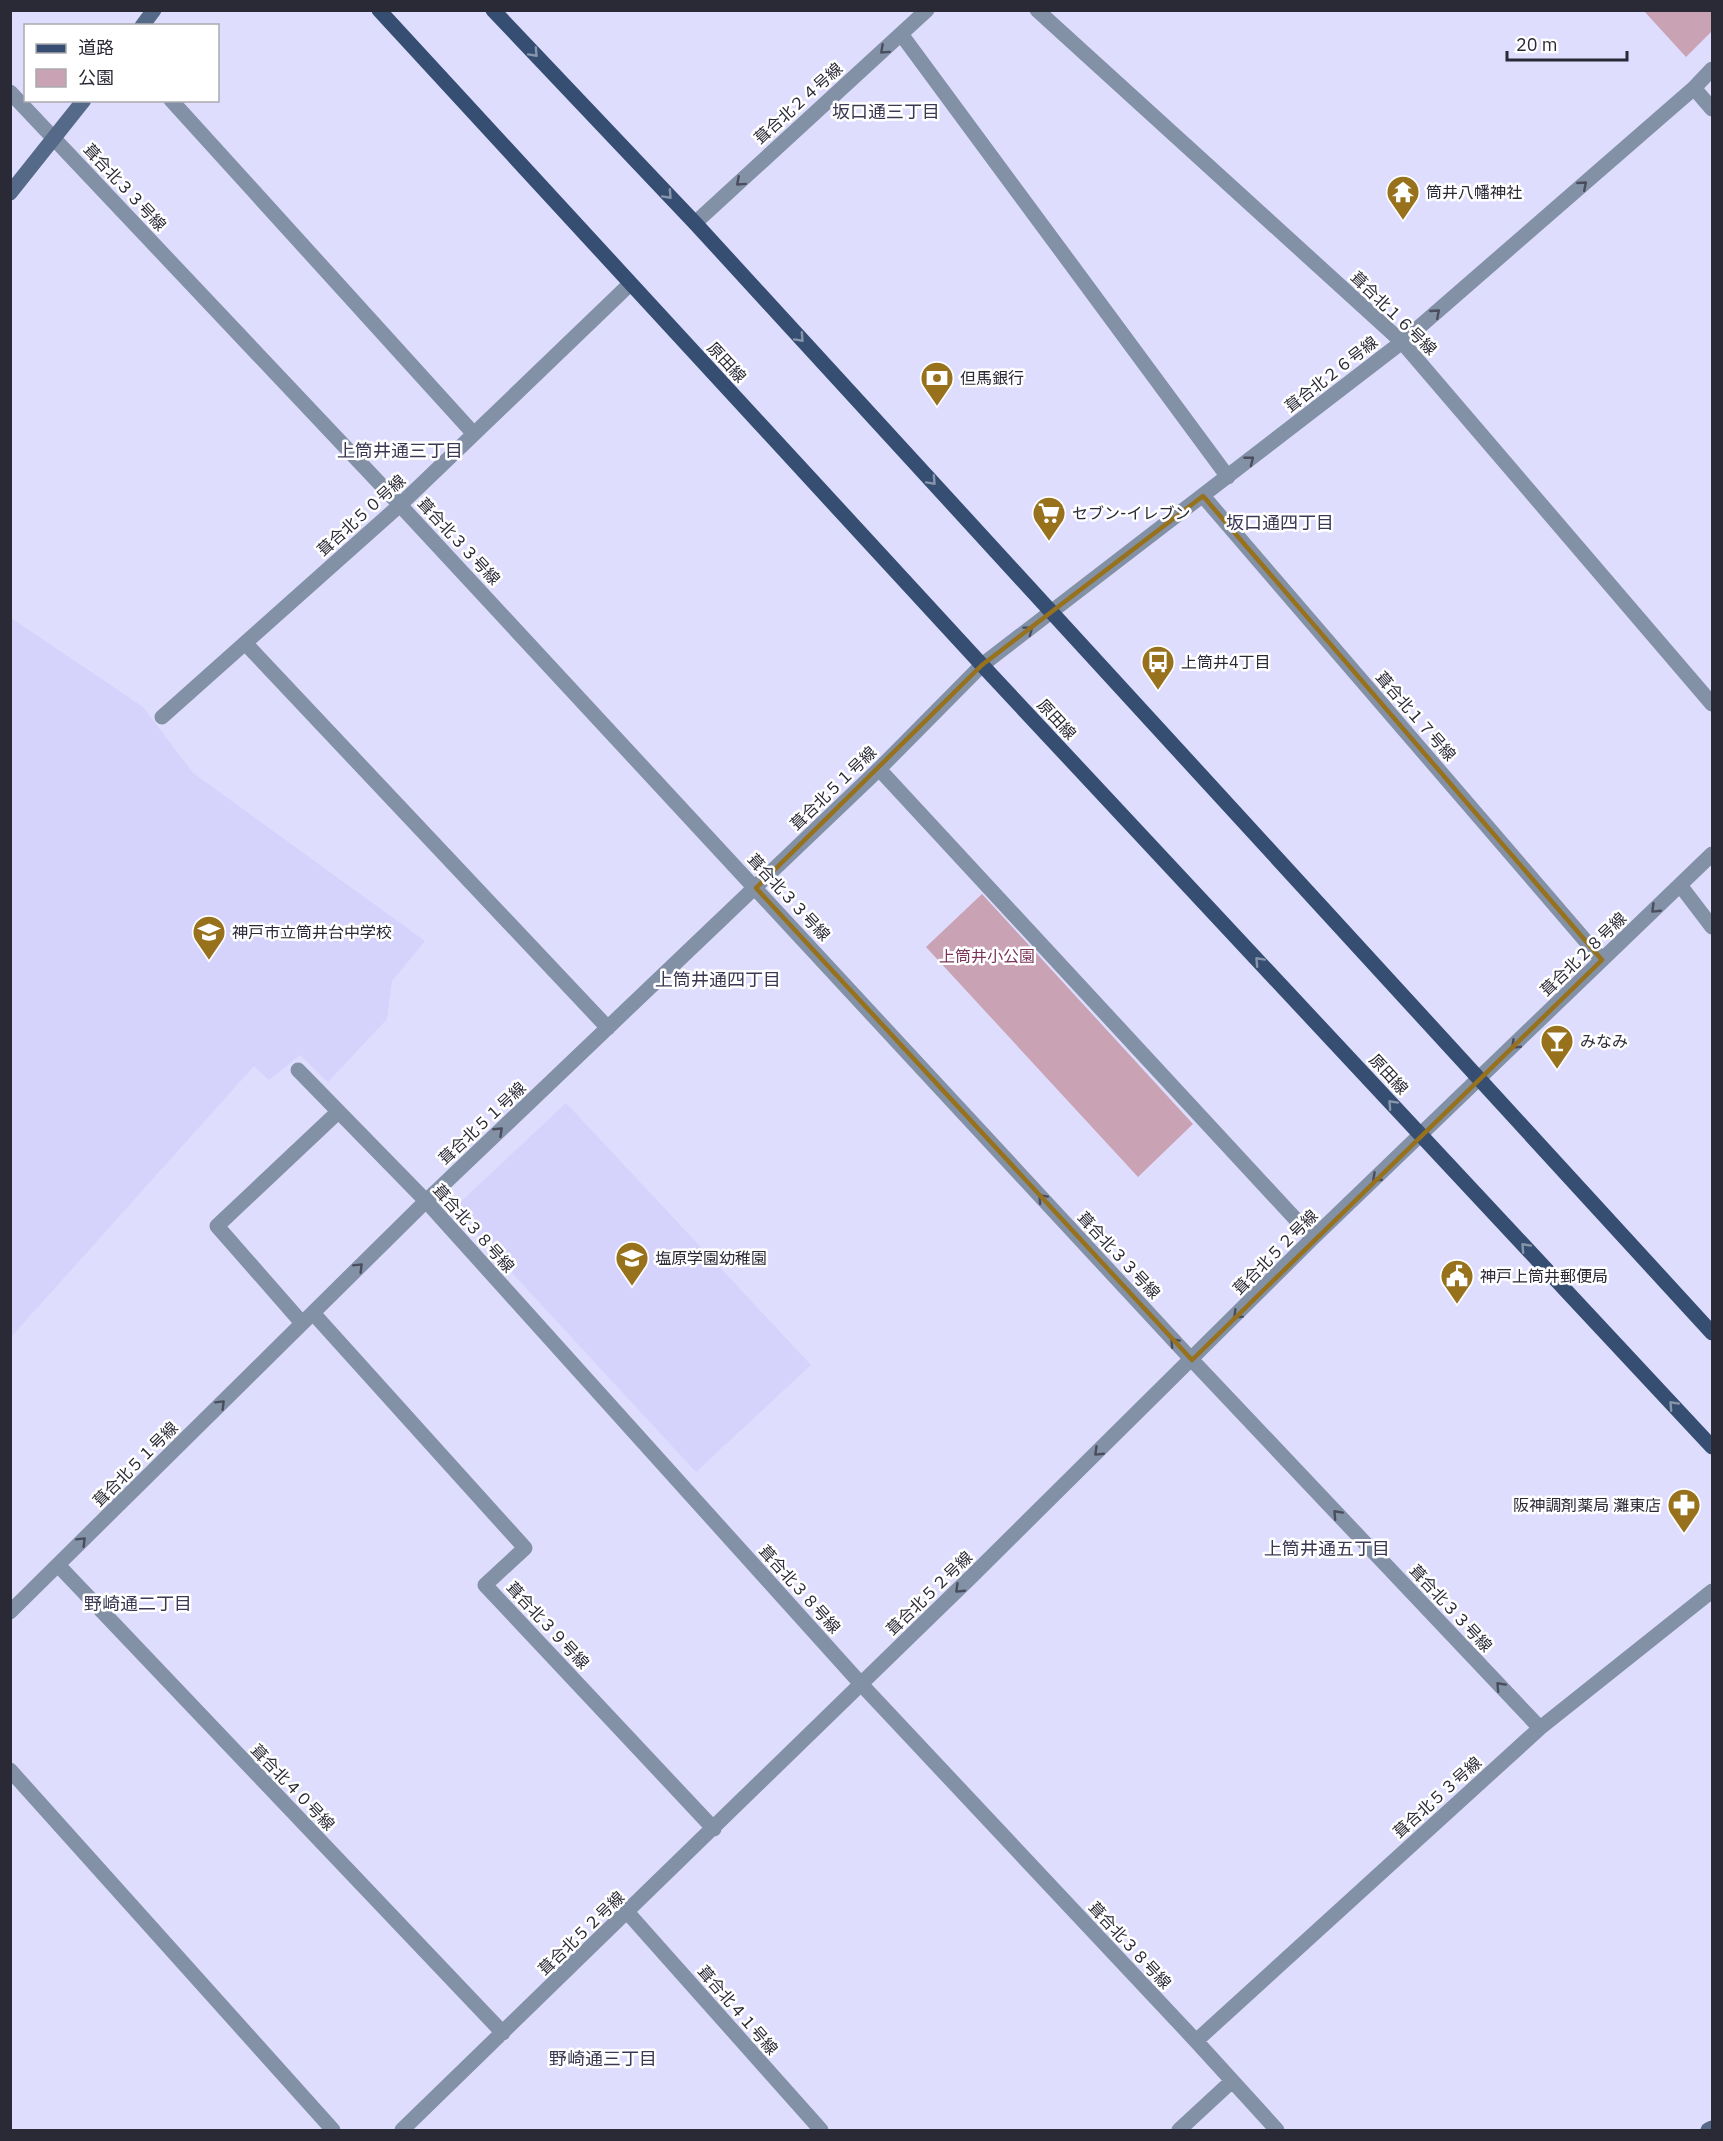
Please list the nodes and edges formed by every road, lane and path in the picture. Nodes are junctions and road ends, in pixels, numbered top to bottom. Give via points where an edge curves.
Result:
1 (154, 10) edge
2 (380, 10) edge
3 (493, 10) edge
4 (927, 10) edge
5 (1036, 10) edge
6 (144, 24) edge
7 (901, 34) junction
8 (1713, 69) edge
9 (1694, 88) junction
10 (10, 92) edge
11 (82, 102) edge
12 (173, 102) edge
13 (1713, 109) edge
14 (55, 138) junction
15 (10, 193) edge
16 (694, 223) junction
17 (630, 284) junction
18 (1402, 342) junction
19 (474, 434) junction
20 (1228, 477) junction
21 (1203, 496) junction
22 (400, 505) junction
23 (1052, 612) junction
24 (245, 643) junction
25 (982, 665) junction
26 (1713, 704) edge
27 (162, 717) dead end
28 (879, 769) junction
29 (1713, 855) edge
30 (1680, 885) junction
31 (756, 888) junction
32 (1713, 927) edge
33 (1602, 960) junction
34 (608, 1028) junction
35 (298, 1070) dead end
36 (1479, 1080) junction
37 (338, 1112) junction
38 (1422, 1135) junction
39 (426, 1201) junction
40 (1313, 1238) junction
41 (308, 1318) junction
42 (1713, 1333) edge
43 (1192, 1360) junction
44 (1713, 1447) edge
45 (58, 1565) junction
46 (1713, 1591) edge
47 (10, 1612) edge
48 (861, 1684) junction
49 (1540, 1728) junction
50 (10, 1770) edge
51 (714, 1828) junction
52 (628, 1913) junction
53 (503, 2033) junction
54 (1196, 2041) junction
55 (1233, 2081) junction
56 (1713, 2128) edge
57 (333, 2130) edge
58 (402, 2130) edge
59 (821, 2130) edge
60 (1179, 2130) edge
61 (1277, 2130) edge
62 (1708, 2130) edge

1 - 6 street
2 - 17 main road, 原田線
3 -> 16 main road
4 - 7 street, 葺合北２４号線
5 - 18 street, 葺合北１６号線
7 -> 16 street, 葺合北２４号線
7 - 20 street
8 - 9 street, 葺合北２６号線
9 - 13 street
18 -> 9 street, 葺合北２６号線
10 - 14 street, 葺合北３３号線
11 - 14 street
12 - 19 street
14 - 15 street
14 - 22 street, 葺合北３３号線
16 -> 23 main road
17 - 19 street, 葺合北５０号線
17 - 25 main road, 原田線
20 -> 18 street, 葺合北２６号線
18 - 26 street, 葺合北１６号線
19 - 22 street, 葺合北５０号線
20 - 21 street, 葺合北２６号線
21 - 23 street, 葺合北２６号線
21 - 33 street, 葺合北１７号線
22 - 24 street, 葺合北５０号線
22 - 31 street, 葺合北３３号線
25 -> 23 street, 葺合北２６号線
23 - 36 main road
24 - 27 street, 葺合北５０号線
24 - 34 street
25 - 28 street, 葺合北５１号線
38 -> 25 main road, 原田線
28 - 31 street, 葺合北５１号線
28 - 40 street
29 - 30 street, 葺合北２８号線
30 - 32 street
30 -> 33 street, 葺合北２８号線
31 - 34 street, 葺合北５１号線
43 -> 31 street, 葺合北３３号線
33 -> 36 street, 葺合北２８号線
39 -> 34 street, 葺合北５１号線
35 - 37 street, 葺合北３８号線
36 - 38 street, 葺合北５２号線
36 - 42 main road
37 - 39 street, 葺合北３８号線
37 - 41 street via 217,1226
38 -> 40 street, 葺合北５２号線
44 -> 38 main road, 原田線
41 -> 39 street, 葺合北５１号線
39 - 48 street, 葺合北３８号線
40 -> 43 street, 葺合北５２号線
45 -> 41 street, 葺合北５１号線
41 - 51 street, 葺合北３９号線 via 525,1548 486,1585
43 -> 48 street, 葺合北５２号線
49 -> 43 street, 葺合北３３号線
45 - 47 street, 葺合北５１号線
45 - 53 street, 葺合北４０号線
46 - 49 street, 葺合北５３号線
48 - 51 street, 葺合北５２号線
48 - 54 street, 葺合北３８号線
49 - 54 street, 葺合北５３号線
50 - 57 street
51 - 52 street, 葺合北５２号線
52 - 53 street, 葺合北５２号線
52 - 59 street, 葺合北４１号線
53 - 58 street, 葺合北５２号線
54 - 55 street, 葺合北３８号線
55 - 60 street
55 - 61 street, 葺合北３８号線
56 - 62 street

